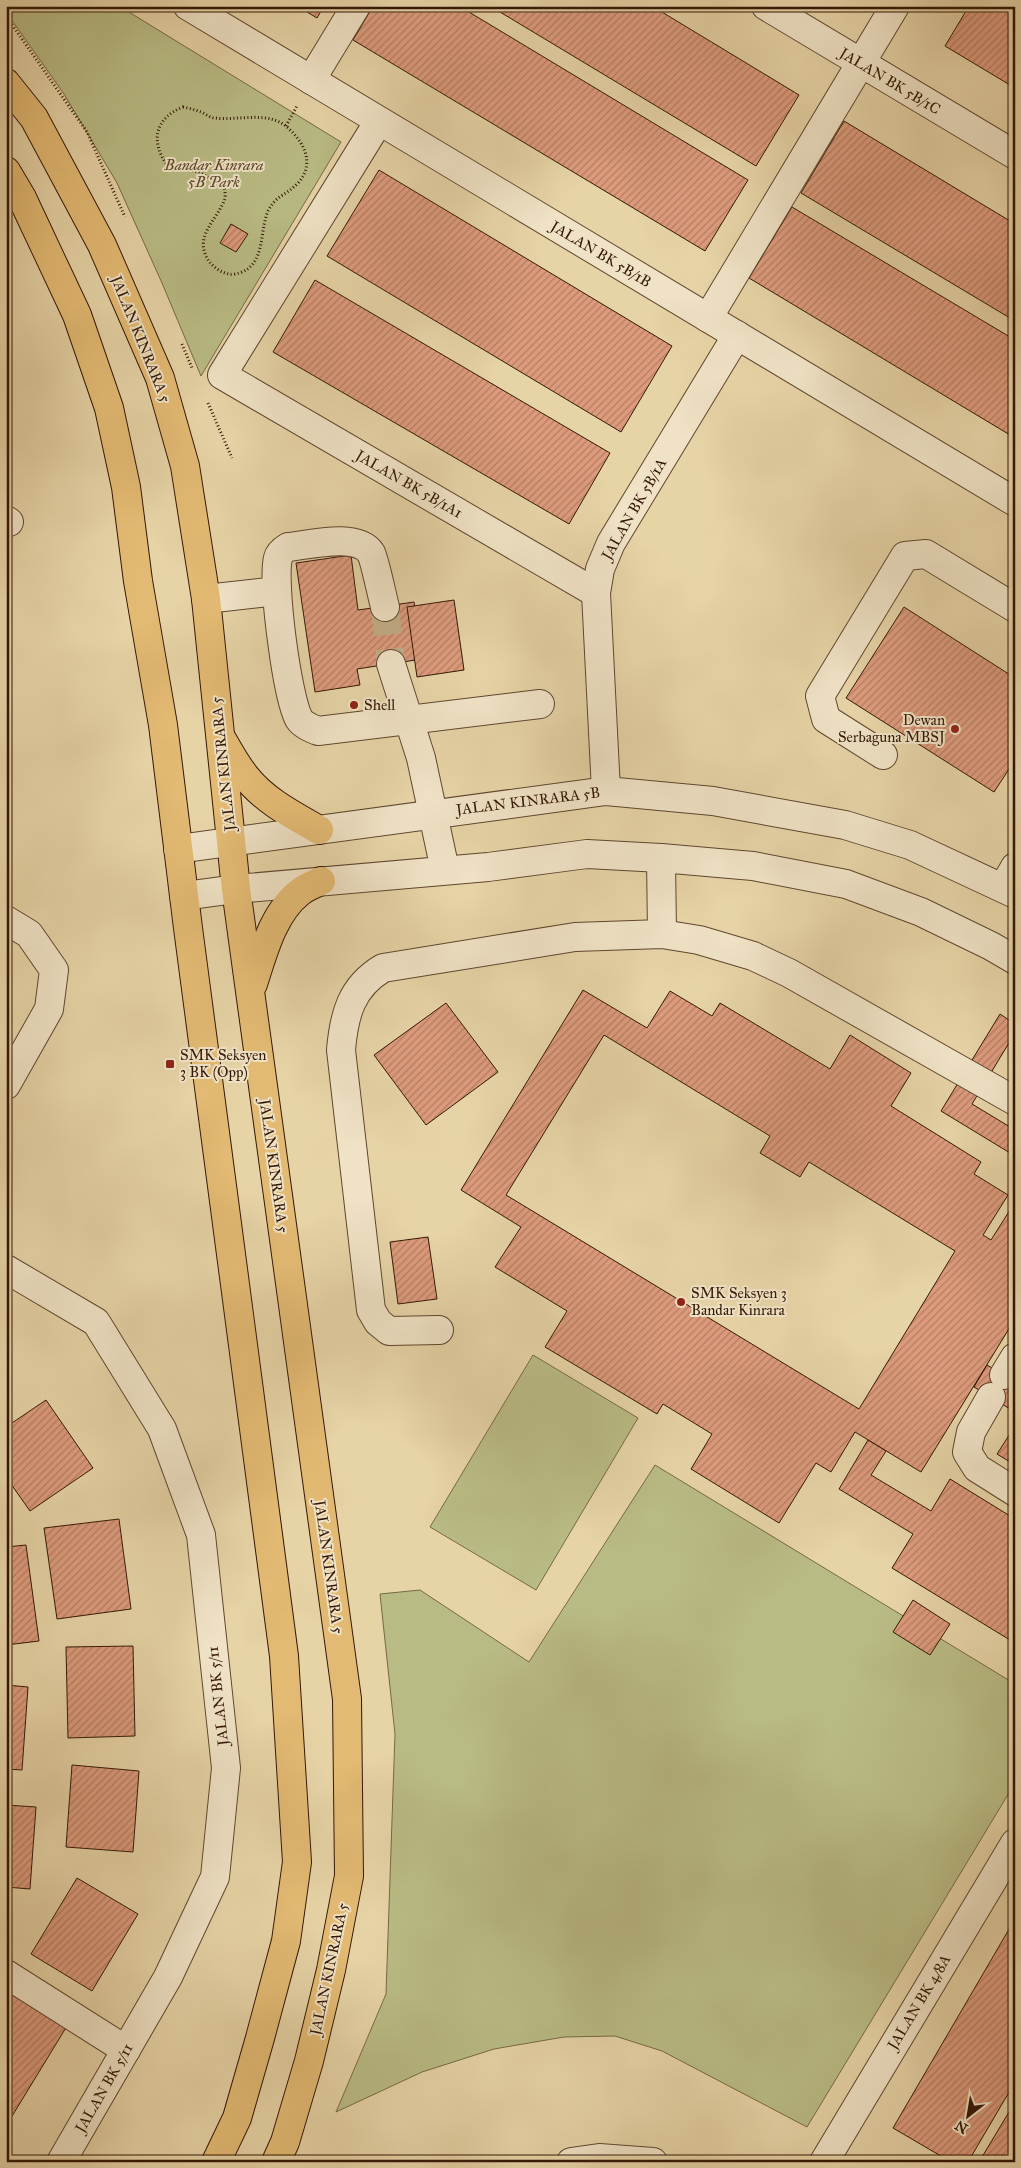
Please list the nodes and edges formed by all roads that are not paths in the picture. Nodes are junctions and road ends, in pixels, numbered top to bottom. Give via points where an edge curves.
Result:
1 (188, 6) edge
2 (356, 6) edge
3 (766, 6) edge
4 (895, 6) edge
5 (861, 63) junction
6 (311, 80) junction
7 (6, 83) edge
8 (379, 121) junction
9 (1015, 155) edge
10 (6, 171) edge
11 (708, 318) junction
12 (737, 335) junction
13 (1015, 502) edge
14 (277, 591) junction
15 (596, 593) junction
16 (206, 599) junction
17 (385, 607) tunnel mouth
18 (1015, 608) edge
19 (391, 664) tunnel mouth
20 (540, 704) dead end
21 (408, 720) junction
22 (221, 738) junction
23 (883, 754) dead end
24 (606, 791) junction
25 (434, 813) junction
26 (319, 830) junction
27 (231, 842) junction
28 (178, 849) junction
29 (661, 858) junction
30 (445, 870) junction
31 (321, 881) junction
32 (1011, 883) edge
33 (236, 889) junction
34 (184, 896) junction
35 (6, 920) edge
36 (662, 934) junction
37 (1015, 960) edge
38 (250, 991) junction
39 (6, 1085) edge
40 (1015, 1101) edge
41 (6, 1269) edge
42 (439, 1330) dead end
43 (1003, 1376) edge
44 (1015, 1492) edge
45 (1015, 1843) edge
46 (6, 1974) edge
47 (126, 2050) junction
48 (61, 2162) edge
49 (216, 2162) edge
50 (276, 2162) edge
51 (571, 2162) edge
52 (653, 2162) edge
53 (824, 2162) edge

1 - 6 street, JALAN BK 5B/1B
2 - 6 street
3 - 5 street, JALAN BK 5B/1C
4 - 5 street
5 - 9 street, JALAN BK 5B/1C
5 - 11 street
6 - 8 street, JALAN BK 5B/1B
7 - 16 main road, JALAN KINRARA 5 via 34,118 102,245 160,378 186,466
8 - 11 street, JALAN BK 5B/1B
8 - 15 street, JALAN BK 5B/1A1 via 222,375
10 - 28 main road via 77,315 109,408 126,488 163,725
11 - 12 street, JALAN BK 5B/1B
12 - 13 street, JALAN BK 5B/1B
12 - 15 street, JALAN BK 5B/1A via 611,543 600,569
14 - 16 street
14 - 17 street via 278,558 282,551 288,547 350,540 371,553
14 - 21 street via 286,665 294,708 301,721 318,731
15 - 24 street, JALAN BK 5B/1A
16 - 22 main road, JALAN KINRARA 5
18 - 23 street via 926,554 905,556 820,696 826,719
19 - 21 street
20 - 21 street
21 - 25 street
22 - 26 main road via 246,777 261,792 283,810
22 - 27 main road, JALAN KINRARA 5
24 - 25 street, JALAN KINRARA 5B
24 - 32 street, JALAN KINRARA 5B via 713,801 845,825
25 - 26 street, JALAN KINRARA 5B
25 - 30 street
26 - 27 street, JALAN KINRARA 5B
27 - 28 street, JALAN KINRARA 5B
27 - 33 main road, JALAN KINRARA 5
28 - 34 main road
29 - 30 street via 587,854
29 - 36 street
29 - 37 street via 753,866 846,884 921,912
30 - 31 street
31 - 33 street
31 - 38 main road via 301,891 289,903 266,943
33 - 34 street
33 - 38 main road, JALAN KINRARA 5
34 - 49 main road via 284,1656 297,1862 286,1941 237,2118
35 - 39 street via 29,934 54,970 49,1009
36 - 40 street via 699,940 753,956 789,973
36 - 42 street via 574,937 383,968 370,976 350,1004 343,1022 341,1050 371,1310 378,1322 389,1330
38 - 50 main road, JALAN KINRARA 5 via 347,1699 349,1876 309,2061
41 - 47 street, JALAN BK 5/11 via 96,1322 162,1430 201,1535 226,1768 215,1877 168,1977
43 - 44 street via 971,1432 967,1452 976,1468
45 - 53 street, JALAN BK 4/8A
46 - 47 street
47 - 48 street, JALAN BK 5/11
51 - 52 street via 599,2158

